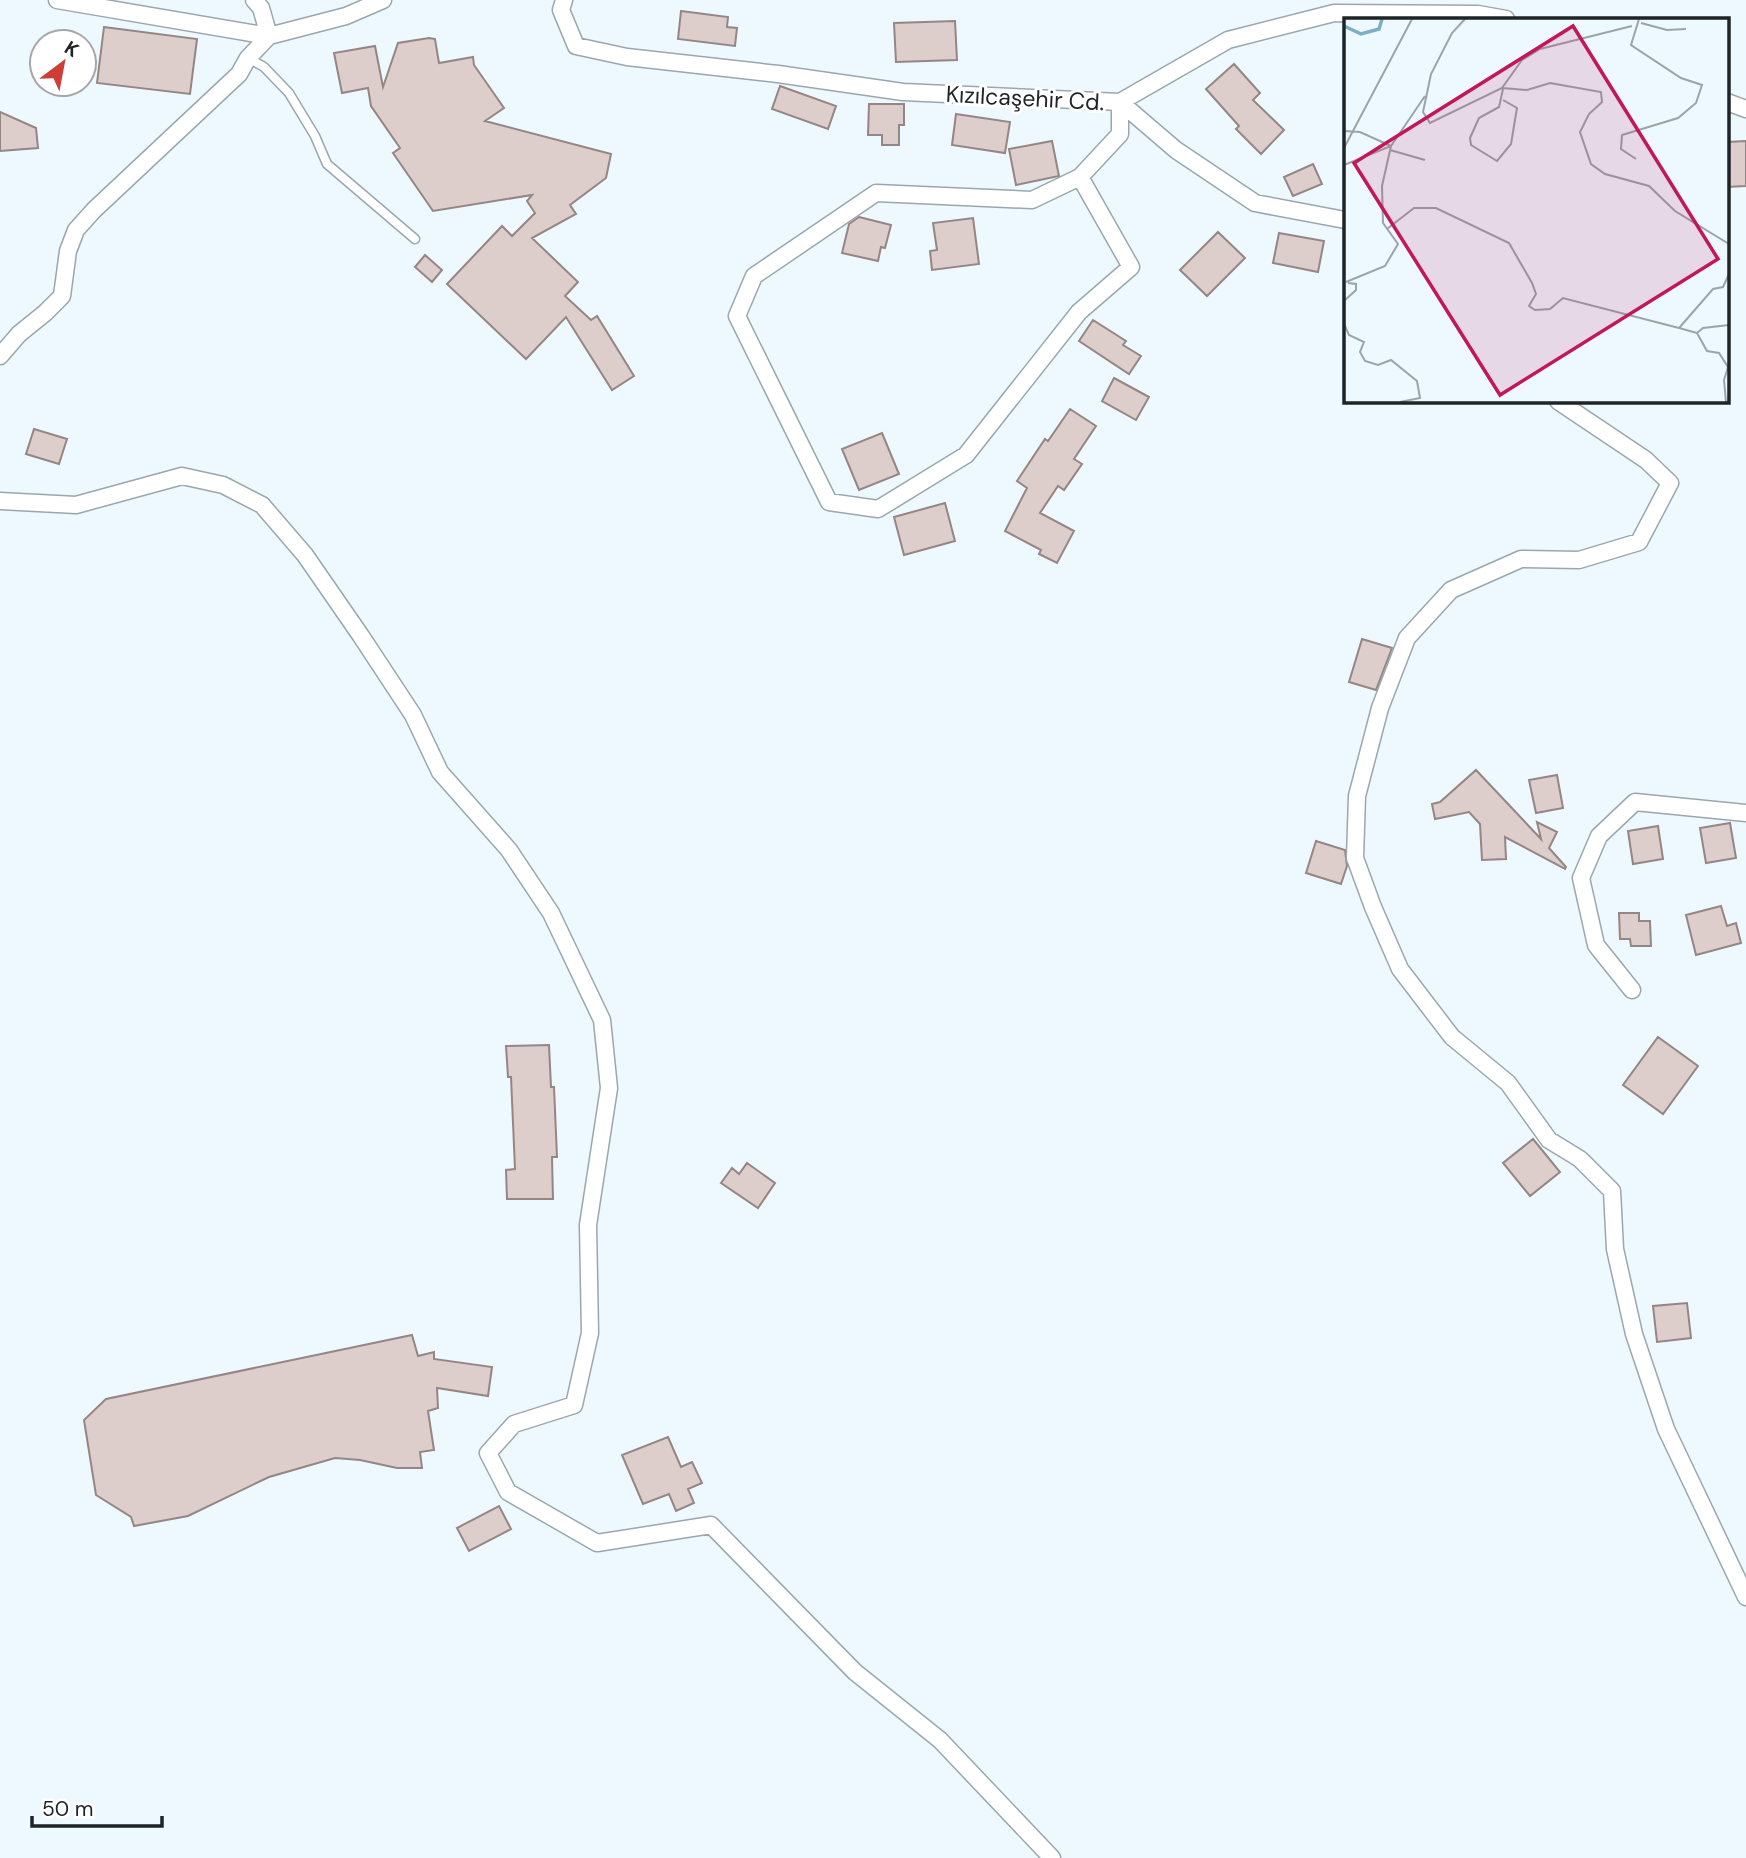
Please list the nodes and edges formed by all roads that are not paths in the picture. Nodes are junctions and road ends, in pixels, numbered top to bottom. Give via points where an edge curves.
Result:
1 (57, 0) edge
2 (254, 0) edge
3 (383, 0) edge
4 (564, 0) edge
5 (1500, 18) edge
6 (269, 36) junction
7 (248, 58) junction
8 (1120, 102) junction
9 (1728, 102) edge
10 (1746, 109) edge
11 (1080, 177) junction
12 (1344, 220) edge
13 (415, 239) dead end
14 (0, 356) edge
15 (1559, 402) edge
16 (0, 501) edge
17 (1746, 813) edge
18 (1632, 990) dead end
19 (1746, 1597) edge
20 (1052, 1858) edge

1 - 6 street
2 - 6 street
3 - 6 street via 346,16
4 - 8 street, Kızılcaşehir Cd. via 561,10 576,46 627,57 903,92
5 - 8 street, Kızılcaşehir Cd. via 1334,13 1228,40
6 - 7 street
7 - 13 lane via 264,67 289,93 327,164
7 - 14 street via 239,74 76,230 62,296
8 - 11 street via 1120,134
8 - 12 street via 1176,150 1255,203
9 - 10 street
11 - 11 street via 1032,200 876,193 754,276 737,316 829,502 878,509 967,455 1079,312 1131,267
15 - 19 street via 1646,460 1670,483 1639,542 1579,560 1521,559 1451,590 1407,638 1380,708 1357,796 1355,858 1400,969 1452,1037 1508,1083 1549,1140 1580,1159 1612,1191 1615,1249 1634,1334 1666,1429
16 - 20 street via 76,505 182,476 223,485 261,505 305,555 413,716 440,772 509,850 551,913 602,1020 609,1088 588,1225 590,1333 574,1405 514,1424 488,1453 508,1492 597,1543 711,1525 855,1672 940,1740
17 - 18 street via 1636,802 1599,836 1581,878 1596,946

